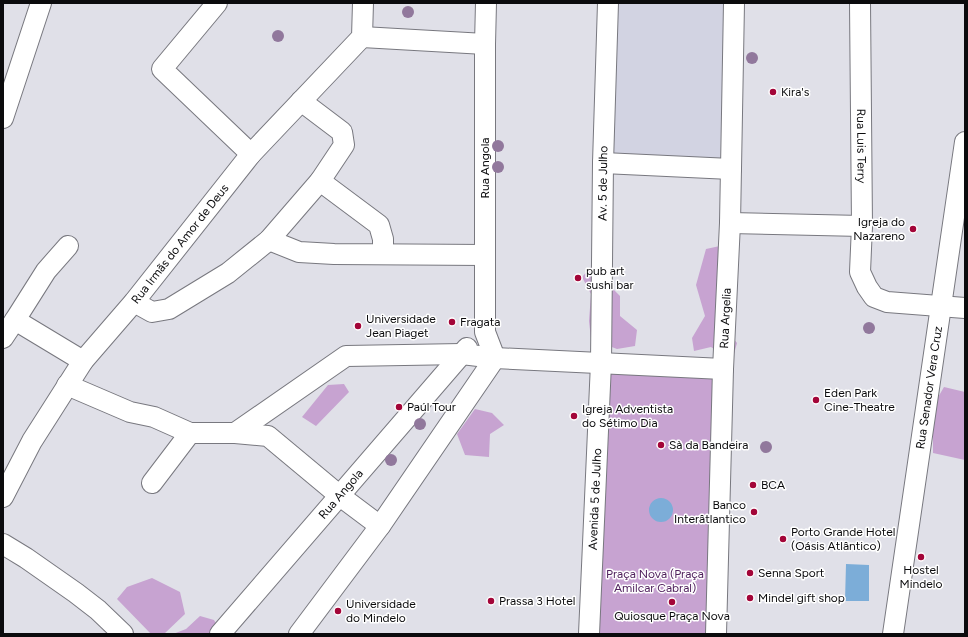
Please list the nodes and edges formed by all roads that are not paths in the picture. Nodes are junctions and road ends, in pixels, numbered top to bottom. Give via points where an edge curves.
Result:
1 (41, 3) edge
2 (218, 3) edge
3 (363, 3) edge
4 (486, 3) edge
5 (608, 3) edge
6 (734, 3) edge
7 (860, 3) edge
8 (362, 37) junction
9 (485, 44) junction
10 (301, 101) junction
11 (3, 118) edge
12 (965, 142) edge
13 (251, 154) junction
14 (603, 163) junction
15 (731, 169) junction
16 (320, 181) junction
17 (730, 224) junction
18 (862, 226) junction
19 (269, 240) junction
20 (68, 246) dead end
21 (383, 254) junction
22 (485, 255) junction
23 (134, 302) junction
24 (941, 306) junction
25 (965, 308) edge
26 (15, 320) junction
27 (485, 332) junction
28 (3, 338) edge
29 (462, 354) junction
30 (495, 358) junction
31 (83, 361) junction
32 (601, 363) junction
33 (723, 369) junction
34 (67, 385) junction
35 (190, 433) junction
36 (235, 433) junction
37 (152, 483) dead end
38 (340, 496) junction
39 (3, 497) edge
40 (380, 526) junction
41 (3, 544) edge
42 (123, 634) edge
43 (220, 634) edge
44 (299, 634) edge
45 (589, 634) edge
46 (716, 634) edge
47 (894, 634) edge

1 - 11 street
2 - 13 street via 162,69
3 - 8 street
4 - 9 street, Rua Angola
5 - 14 street, Av. 5 de Julho
6 - 15 street, Rua Argelia
7 - 18 street, Rua Luis Terry
8 - 9 street
8 - 10 street, Rua Irmãs do Amor de Deus
9 - 22 street, Rua Angola
10 - 13 street, Rua Irmãs do Amor de Deus
10 - 16 street via 342,132 344,145
12 - 24 street, Rua Senador Vera Cruz
13 - 23 street, Rua Irmãs do Amor de Deus
14 - 15 street
14 - 32 street, Av. 5 de Julho
15 - 17 street, Rua Argelia
16 - 19 street
16 - 21 street via 379,225 383,238
17 - 18 street
17 - 33 street, Rua Argelia
18 - 24 street, Rua Luis Terry via 860,272 874,297 888,302
19 - 21 street via 299,252
19 - 23 street via 228,273 169,309 152,312
20 - 26 street via 46,271
21 - 22 street
22 - 27 street, Rua Angola
23 - 31 street, Rua Irmãs do Amor de Deus
24 - 25 street
24 - 47 street, Rua Senador Vera Cruz
26 - 28 street
26 - 31 street
27 - 29 street, Rua Angola
27 - 30 street, Rua Angola
29 - 30 street
29 - 36 street via 346,356
29 - 38 street, Rua Angola
30 - 32 street
30 - 40 street
31 - 34 street, Rua Irmãs do Amor de Deus
32 - 33 street
32 - 45 street, Avenida 5 de Julho
33 - 46 street, Rua Argelia
34 - 35 street via 130,412 154,417
34 - 39 street, Rua Irmãs do Amor de Deus via 32,441
35 - 36 street
35 - 37 street
36 - 38 street via 268,436
38 - 40 street
38 - 43 street, Rua Angola
40 - 44 street
41 - 42 street via 76,593

